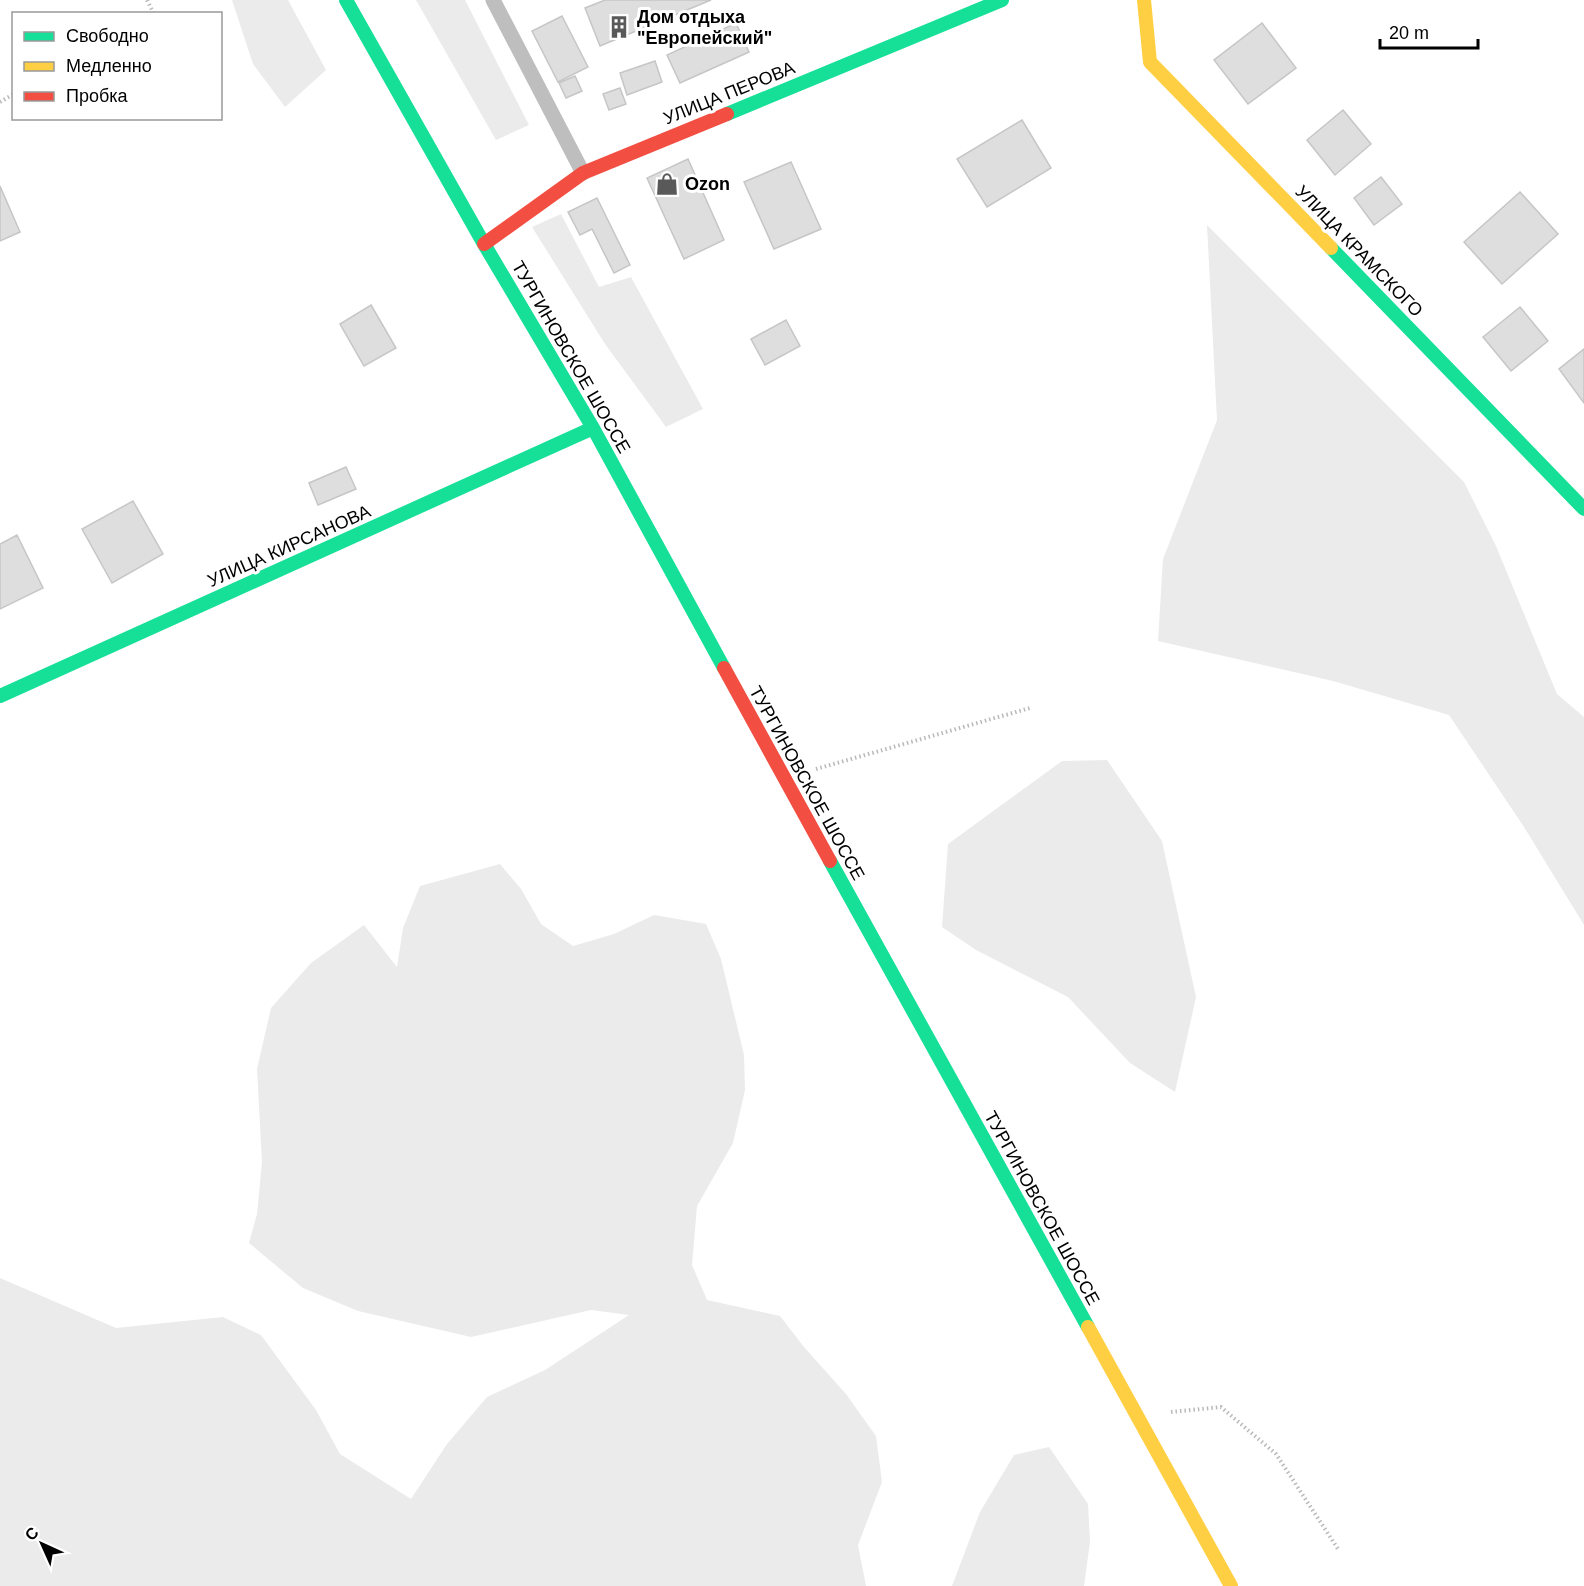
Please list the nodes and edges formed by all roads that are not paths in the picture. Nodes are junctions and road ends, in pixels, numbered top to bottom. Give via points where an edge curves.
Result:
1 (346, 0) edge
2 (493, 0) edge
3 (1002, 0) edge
4 (1144, 0) edge
5 (583, 173) junction
6 (484, 244) junction
7 (593, 428) junction
8 (1584, 509) edge
9 (0, 696) edge
10 (1231, 1586) edge

1 - 6 street, ТУРГИНОВСКОЕ ШОССЕ
2 - 5 lane
3 - 5 street, УЛИЦА ПЕРОВА
4 - 8 street, УЛИЦА КРАМСКОГО via 1150,62
5 - 6 street, УЛИЦА ПЕРОВА
6 - 7 street, ТУРГИНОВСКОЕ ШОССЕ
7 - 9 street, УЛИЦА КИРСАНОВА
7 - 10 street, ТУРГИНОВСКОЕ ШОССЕ

